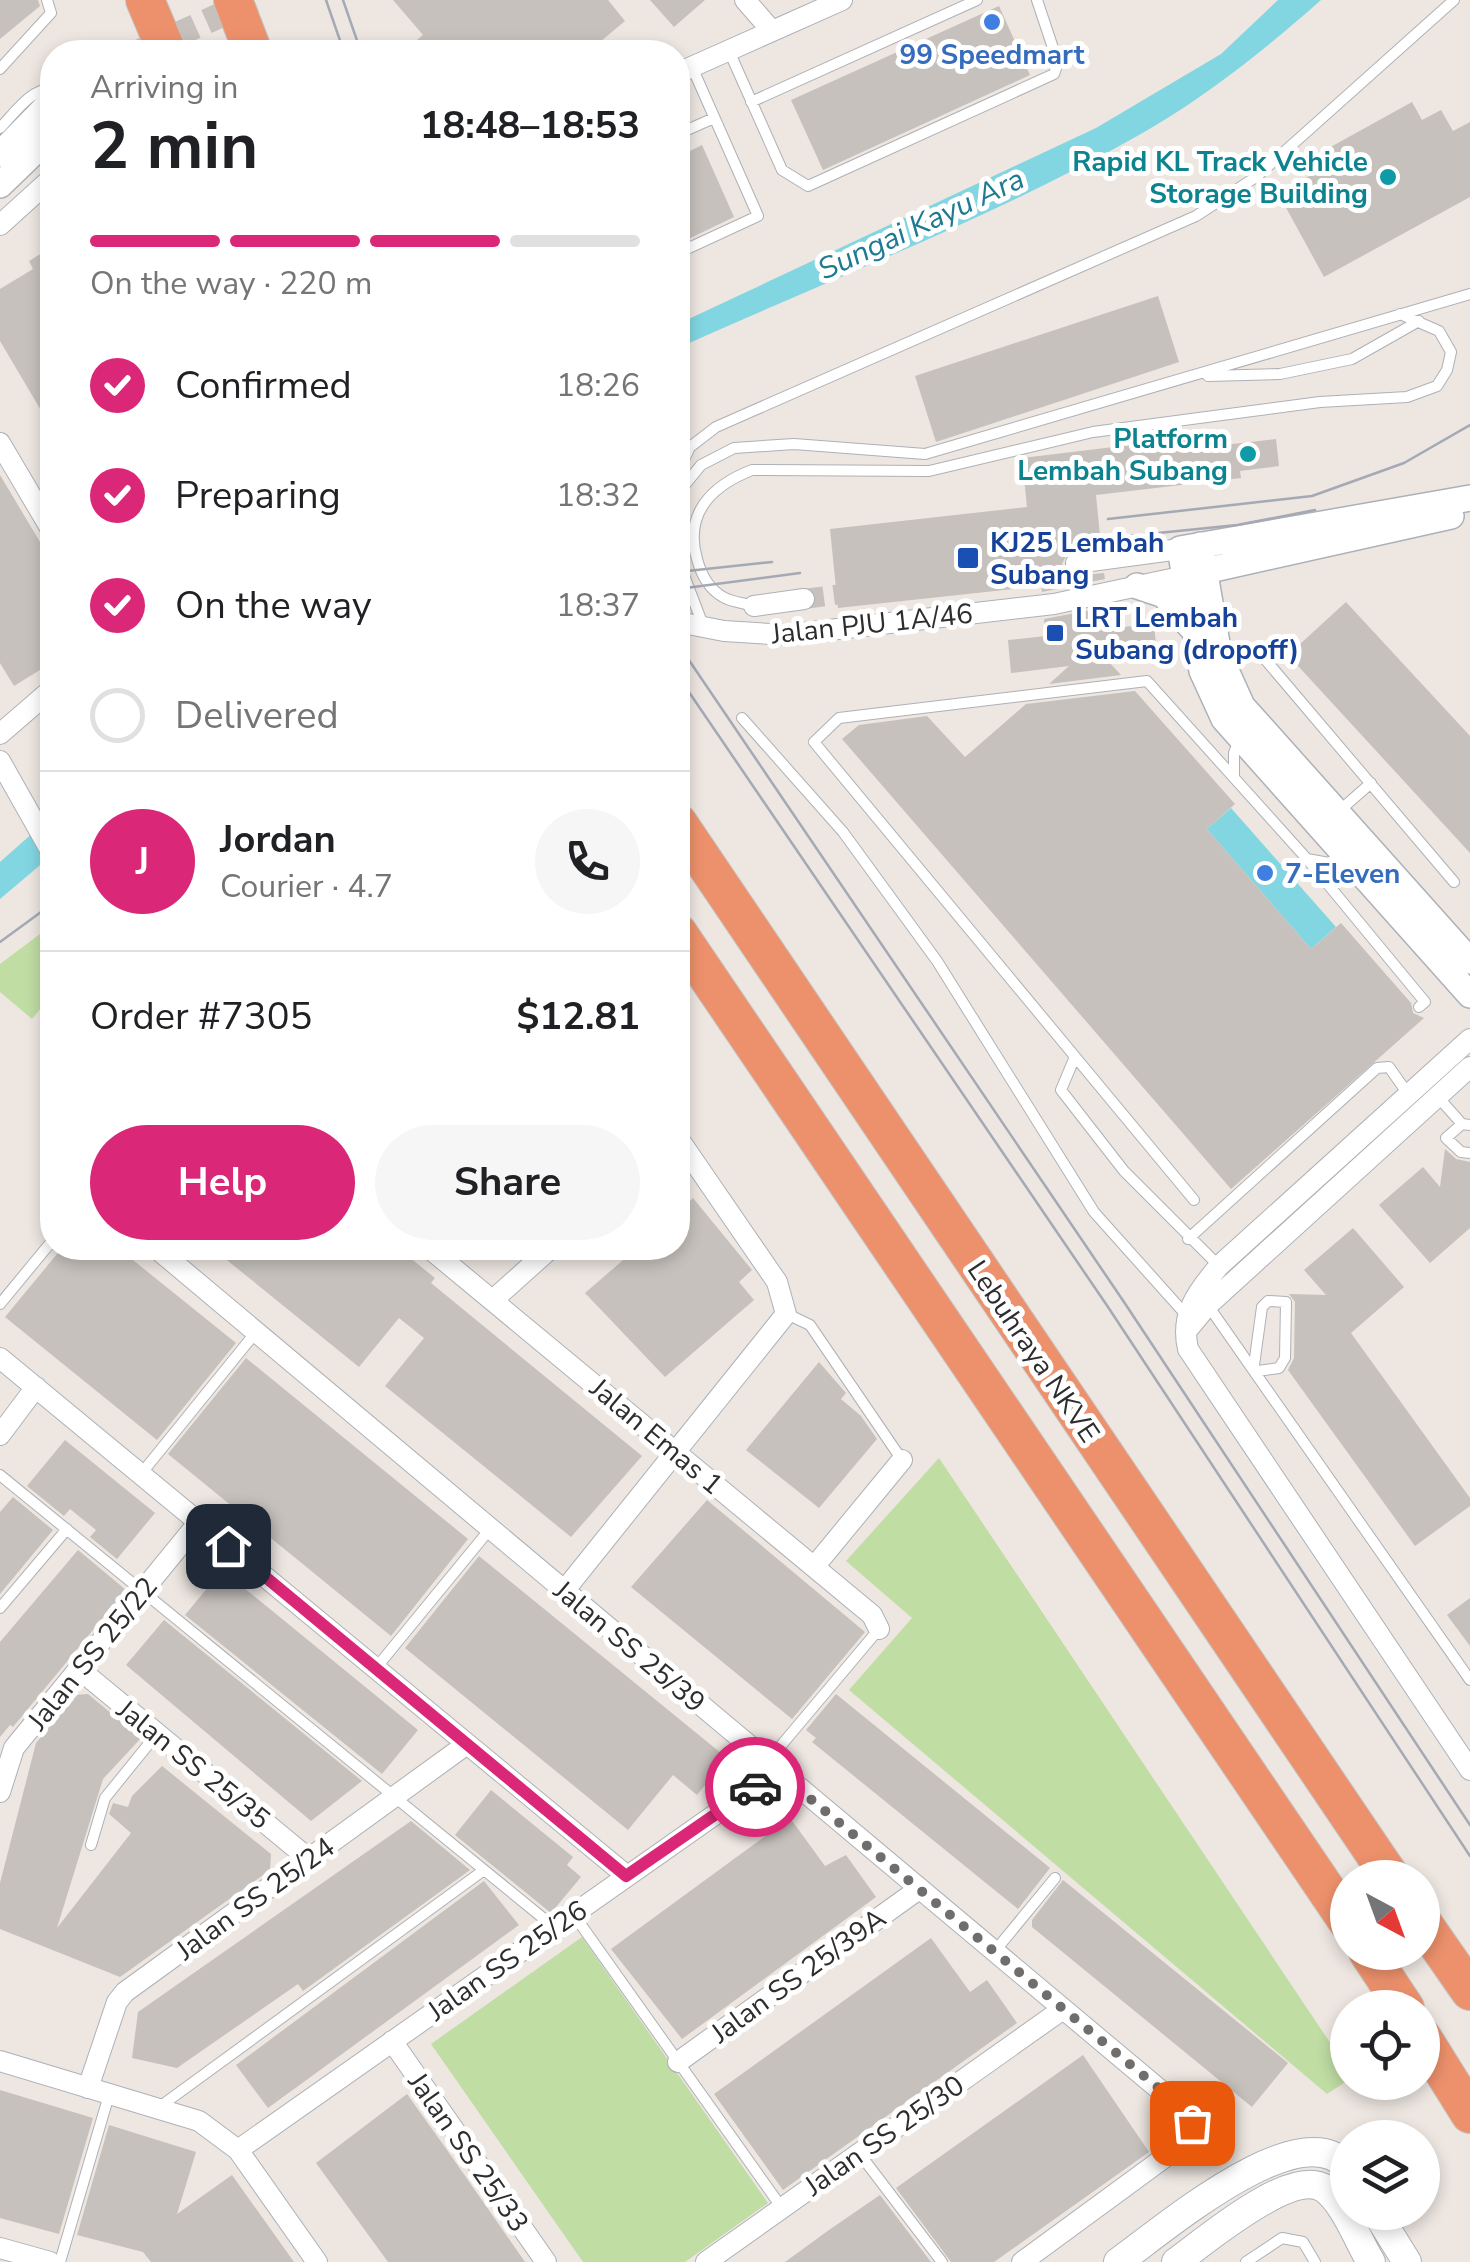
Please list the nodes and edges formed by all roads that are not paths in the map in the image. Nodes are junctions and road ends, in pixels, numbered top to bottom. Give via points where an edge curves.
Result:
1 (47, 0) edge
2 (145, 0) edge
3 (234, 0) edge
4 (744, 0) edge
5 (842, 0) edge
6 (978, 0) edge
7 (1037, 0) edge
8 (1454, 0) edge
9 (772, 31) junction
10 (162, 40) edge
11 (249, 40) edge
12 (728, 51) junction
13 (690, 68) edge
14 (0, 69) edge
15 (690, 78) edge
16 (40, 91) edge
17 (752, 102) junction
18 (40, 114) edge
19 (714, 118) junction
20 (0, 128) edge
21 (690, 129) edge
22 (40, 147) edge
23 (0, 154) edge
24 (0, 185) edge
25 (40, 189) edge
26 (0, 225) edge
27 (690, 247) edge
28 (1470, 294) edge
29 (1400, 314) junction
30 (1419, 321) junction
31 (1192, 377) junction
32 (0, 443) edge
33 (690, 447) edge
34 (690, 478) edge
35 (1470, 498) edge
36 (40, 511) edge
37 (1470, 511) edge
38 (1190, 547) junction
39 (1076, 563) tunnel mouth
40 (1194, 574) junction
41 (1136, 586) junction
42 (690, 592) edge
43 (804, 599) tunnel mouth
44 (754, 606) joint
45 (690, 624) edge
46 (703, 626) junction
47 (1196, 640) junction
48 (1258, 650) dead end
49 (40, 699) edge
50 (742, 718) dead end
51 (0, 734) edge
52 (1240, 738) junction
53 (0, 762) edge
54 (1234, 778) junction
55 (1371, 783) junction
56 (1338, 812) junction
57 (40, 832) edge
58 (690, 841) edge
59 (1344, 854) junction
60 (1307, 859) junction
61 (1454, 882) dead end
62 (690, 951) edge
63 (1470, 961) edge
64 (1470, 995) edge
65 (1419, 1007) dead end
66 (1468, 1043) edge
67 (1074, 1059) junction
68 (1470, 1067) edge
69 (1408, 1095) junction
70 (1438, 1096) junction
71 (1466, 1125) edge
72 (1470, 1153) edge
73 (690, 1155) edge
74 (1194, 1200) dead end
75 (1188, 1239) junction
76 (40, 1256) edge
77 (170, 1260) edge
78 (444, 1260) edge
79 (538, 1260) edge
80 (1218, 1266) junction
81 (1202, 1298) junction
82 (493, 1300) junction
83 (0, 1304) edge
84 (786, 1314) junction
85 (1186, 1324) junction
86 (256, 1332) junction
87 (0, 1358) edge
88 (1256, 1368) junction
89 (36, 1387) junction
90 (0, 1434) edge
91 (676, 1452) junction
92 (902, 1460) joint
93 (141, 1474) junction
94 (0, 1476) edge
95 (199, 1522) junction
96 (491, 1529) junction
97 (67, 1530) junction
98 (814, 1566) junction
99 (142, 1591) junction
100 (564, 1591) junction
101 (0, 1608) edge
102 (880, 1628) joint
103 (376, 1668) junction
104 (79, 1669) junction
105 (1470, 1680) edge
106 (156, 1735) junction
107 (467, 1744) junction
108 (772, 1766) junction
109 (1470, 1770) edge
110 (0, 1792) edge
111 (397, 1795) junction
112 (91, 1845) dead end
113 (310, 1859) junction
114 (1380, 1860) edge
115 (484, 1870) junction
116 (626, 1876) junction
117 (1055, 1878) dead end
118 (919, 1888) junction
119 (1330, 1895) edge
120 (573, 1914) junction
121 (554, 1928) junction
122 (1440, 1948) edge
123 (994, 1952) junction
124 (1470, 1991) edge
125 (1063, 2009) junction
126 (392, 2042) junction
127 (0, 2061) edge
128 (678, 2062) junction
129 (1440, 2066) edge
130 (88, 2088) junction
131 (110, 2094) junction
132 (158, 2108) junction
133 (1470, 2114) edge
134 (238, 2150) junction
135 (859, 2153) junction
136 (1330, 2154) edge
137 (782, 2208) junction
138 (1388, 2230) edge
139 (0, 2248) edge
140 (36, 2260) edge
141 (60, 2262) edge
142 (317, 2262) edge
143 (546, 2262) edge
144 (706, 2262) edge
145 (942, 2262) edge
146 (1022, 2262) edge
147 (1118, 2262) edge
148 (1176, 2262) edge
149 (1246, 2262) edge
150 (1315, 2262) edge
151 (1371, 2262) edge
152 (1408, 2262) edge

1 - 14 lane via 51,13
2 - 10 highway
3 - 11 highway
4 - 9 street
5 - 9 street
6 - 17 lane
7 - 17 lane via 1058,64 1054,74 808,186 782,170
8 - 33 lane via 1256,177 1196,216 716,427
9 - 12 street
12 - 13 street
12 - 17 lane
15 - 19 lane
16 - 20 lane
18 - 23 street
19 - 21 lane
19 - 27 lane via 758,216
22 - 24 street
25 - 26 street
28 - 29 lane
29 - 30 lane
29 - 31 lane
30 - 31 lane via 1352,359 1280,374
30 - 44 lane via 1438,331 1450,352 1437,386 1407,397 1093,432 929,470 752,470 726,480 693,520 692,540 702,576 722,597
31 - 34 lane via 924,454 794,444 734,448 701,464
32 - 36 street
35 - 38 street
37 - 40 street, Jalan PJU 1A/46
38 - 39 street
38 - 40 street
40 - 41 street, Jalan PJU 1A/46
40 - 47 street
40 - 56 street via 1229,685
41 - 46 street, Jalan PJU 1A/46 via 1054,604 786,634
41 - 47 street via 1176,604
42 - 46 lane
43 - 44 street, Jalan PJU 1A/46
45 - 46 street, Jalan PJU 1A/46
47 - 52 street via 1210,693
48 - 55 lane
49 - 51 street
50 - 85 lane via 842,832 937,961 1094,1212
52 - 54 lane
52 - 59 street
53 - 57 street
54 - 60 lane
54 - 67 lane via 1146,681 838,718 814,742
55 - 56 lane
55 - 61 lane
56 - 63 street
58 - 114 highway, Lebuhraya NKVE
59 - 60 lane via 1329,863
59 - 64 street
60 - 65 lane via 1425,1002
62 - 119 highway
66 - 69 street
67 - 74 lane
67 - 75 lane via 1061,1090
68 - 70 street
69 - 75 lane via 1389,1067 1377,1068
69 - 80 street
70 - 71 lane
70 - 81 street
71 - 72 lane via 1446,1138
73 - 84 street via 778,1282
75 - 80 lane
76 - 83 lane
77 - 86 street, Jalan SS 25/39
78 - 82 street, Jalan Emas 1
79 - 82 street
80 - 81 street
81 - 85 street
81 - 88 lane
82 - 91 street, Jalan Emas 1
84 - 91 street
84 - 92 lane via 810,1325
85 - 109 street via 1188,1349
86 - 93 lane
86 - 96 street, Jalan SS 25/39
87 - 89 street
88 - 88 lane via 1262,1307 1286,1302 1286,1358 1279,1368
88 - 105 lane
89 - 90 street
89 - 93 street
91 - 98 street, Jalan Emas 1
91 - 100 street
92 - 98 street
93 - 95 street
94 - 97 lane
95 - 99 street, Jalan SS 25/22
95 - 103 street
96 - 100 street, Jalan SS 25/39
96 - 103 lane
97 - 99 lane
97 - 101 lane
98 - 102 street, Jalan Emas 1
99 - 104 street, Jalan SS 25/22
99 - 111 lane
100 - 108 street, Jalan SS 25/39
102 - 108 lane
103 - 107 street
104 - 106 street, Jalan SS 25/35
104 - 110 street, Jalan SS 25/22 via 14,1748
106 - 112 lane via 104,1798
106 - 113 street, Jalan SS 25/35
107 - 111 street, Jalan SS 25/24
107 - 116 street
108 - 116 street, Jalan SS 25/26
108 - 118 street, Jalan SS 25/39
111 - 113 street, Jalan SS 25/24
111 - 115 lane
113 - 130 street, Jalan SS 25/24 via 125,1992
115 - 121 lane
115 - 132 lane
116 - 120 street, Jalan SS 25/26
117 - 123 lane
118 - 123 street, Jalan SS 25/39
118 - 128 street, Jalan SS 25/39A
120 - 121 street, Jalan SS 25/26
120 - 128 lane
121 - 126 street, Jalan SS 25/26
122 - 124 highway
123 - 125 street, Jalan SS 25/39
125 - 135 street, Jalan SS 25/30
125 - 146 street, Jalan SS 25/39 via 1185,2110 1192,2123 1182,2144
126 - 134 street, Jalan SS 25/26
126 - 143 street, Jalan SS 25/33
127 - 130 street
128 - 137 lane
129 - 133 highway
130 - 131 street
131 - 132 street
131 - 141 lane
132 - 134 street via 199,2121
134 - 142 street
135 - 137 street, Jalan SS 25/30
135 - 145 lane
136 - 147 main road via 1306,2150 1265,2161
137 - 144 street, Jalan SS 25/30
138 - 152 main road
139 - 140 street
148 - 151 main road via 1270,2196 1308,2184 1324,2188 1335,2201
149 - 150 lane via 1282,2238 1303,2242

